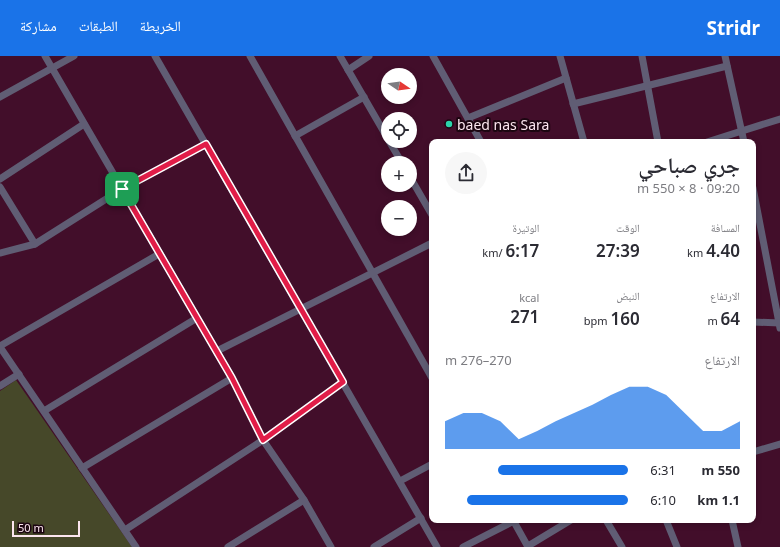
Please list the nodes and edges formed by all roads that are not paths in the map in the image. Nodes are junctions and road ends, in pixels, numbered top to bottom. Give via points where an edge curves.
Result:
1 (45, 56) edge
2 (74, 56) edge
3 (155, 56) edge
4 (250, 56) edge
5 (340, 56) edge
6 (369, 56) edge
7 (433, 56) edge
8 (560, 56) edge
9 (642, 56) edge
10 (725, 56) edge
11 (727, 66) junction
12 (52, 67) junction
13 (348, 70) junction
14 (566, 78) junction
15 (647, 85) junction
16 (0, 97) edge
17 (364, 97) junction
18 (573, 104) junction
19 (468, 118) junction
20 (780, 119) edge
21 (84, 124) junction
22 (381, 126) edge
23 (742, 131) junction
24 (295, 136) junction
25 (479, 139) edge
26 (583, 139) edge
27 (657, 139) edge
28 (717, 139) edge
29 (743, 139) edge
30 (206, 144) junction
31 (0, 179) edge
32 (0, 187) edge
33 (122, 189) junction
34 (417, 189) edge
35 (756, 203) edge
36 (429, 210) edge
37 (35, 244) junction
38 (429, 244) edge
39 (0, 253) edge
40 (159, 254) junction
41 (372, 272) junction
42 (301, 309) junction
43 (197, 318) junction
44 (756, 322) edge
45 (780, 325) edge
46 (0, 347) edge
47 (217, 352) junction
48 (429, 373) edge
49 (19, 374) junction
50 (232, 378) junction
51 (343, 382) junction
52 (0, 386) edge
53 (44, 411) junction
54 (263, 440) junction
55 (780, 444) edge
56 (756, 451) edge
57 (429, 466) edge
58 (82, 468) junction
59 (400, 481) junction
60 (304, 500) junction
61 (421, 518) junction
62 (507, 523) edge
63 (515, 523) edge
64 (566, 523) edge
65 (608, 523) edge
66 (667, 523) edge
67 (733, 523) edge
68 (125, 530) junction
69 (528, 546) edge
70 (136, 547) edge
71 (228, 547) edge
72 (331, 547) edge
73 (374, 547) edge
74 (437, 547) edge
75 (463, 547) edge
76 (622, 547) edge
77 (677, 547) edge
78 (738, 547) edge

1 - 12 street
2 - 12 street
3 - 30 street
4 - 24 street
5 - 13 street
6 - 13 street
7 - 19 street
8 - 14 street
9 - 15 street
10 - 11 street
11 - 15 street
11 - 23 street
12 - 16 street
12 - 21 street
13 - 17 street
14 - 18 street
14 - 19 street
15 - 18 street
15 - 27 street
17 - 22 street
17 - 24 street
18 - 26 street
19 - 25 street
20 - 23 street
21 - 31 street
21 - 33 street
23 - 28 street
23 - 29 street
24 - 41 street
30 - 33 street
30 - 42 street
32 - 37 street
33 - 37 street
33 - 40 street
34 - 36 street
35 - 45 street
37 - 39 street
38 - 41 street
40 - 43 street
40 - 46 street
41 - 42 street
41 - 48 street
42 - 47 street
42 - 51 street
43 - 47 street
43 - 53 street
44 - 45 street
46 - 49 street
47 - 50 street
49 - 52 street
49 - 53 street
50 - 54 street
50 - 58 street
51 - 54 street
51 - 59 street
53 - 58 street
54 - 60 street
54 - 68 street
55 - 56 street
57 - 59 street
58 - 68 street
59 - 61 street
60 - 71 street
60 - 72 street
61 - 73 street
61 - 74 street
62 - 75 street
63 - 69 street
64 - 69 street
65 - 76 street
66 - 77 street
67 - 78 street
68 - 70 street

